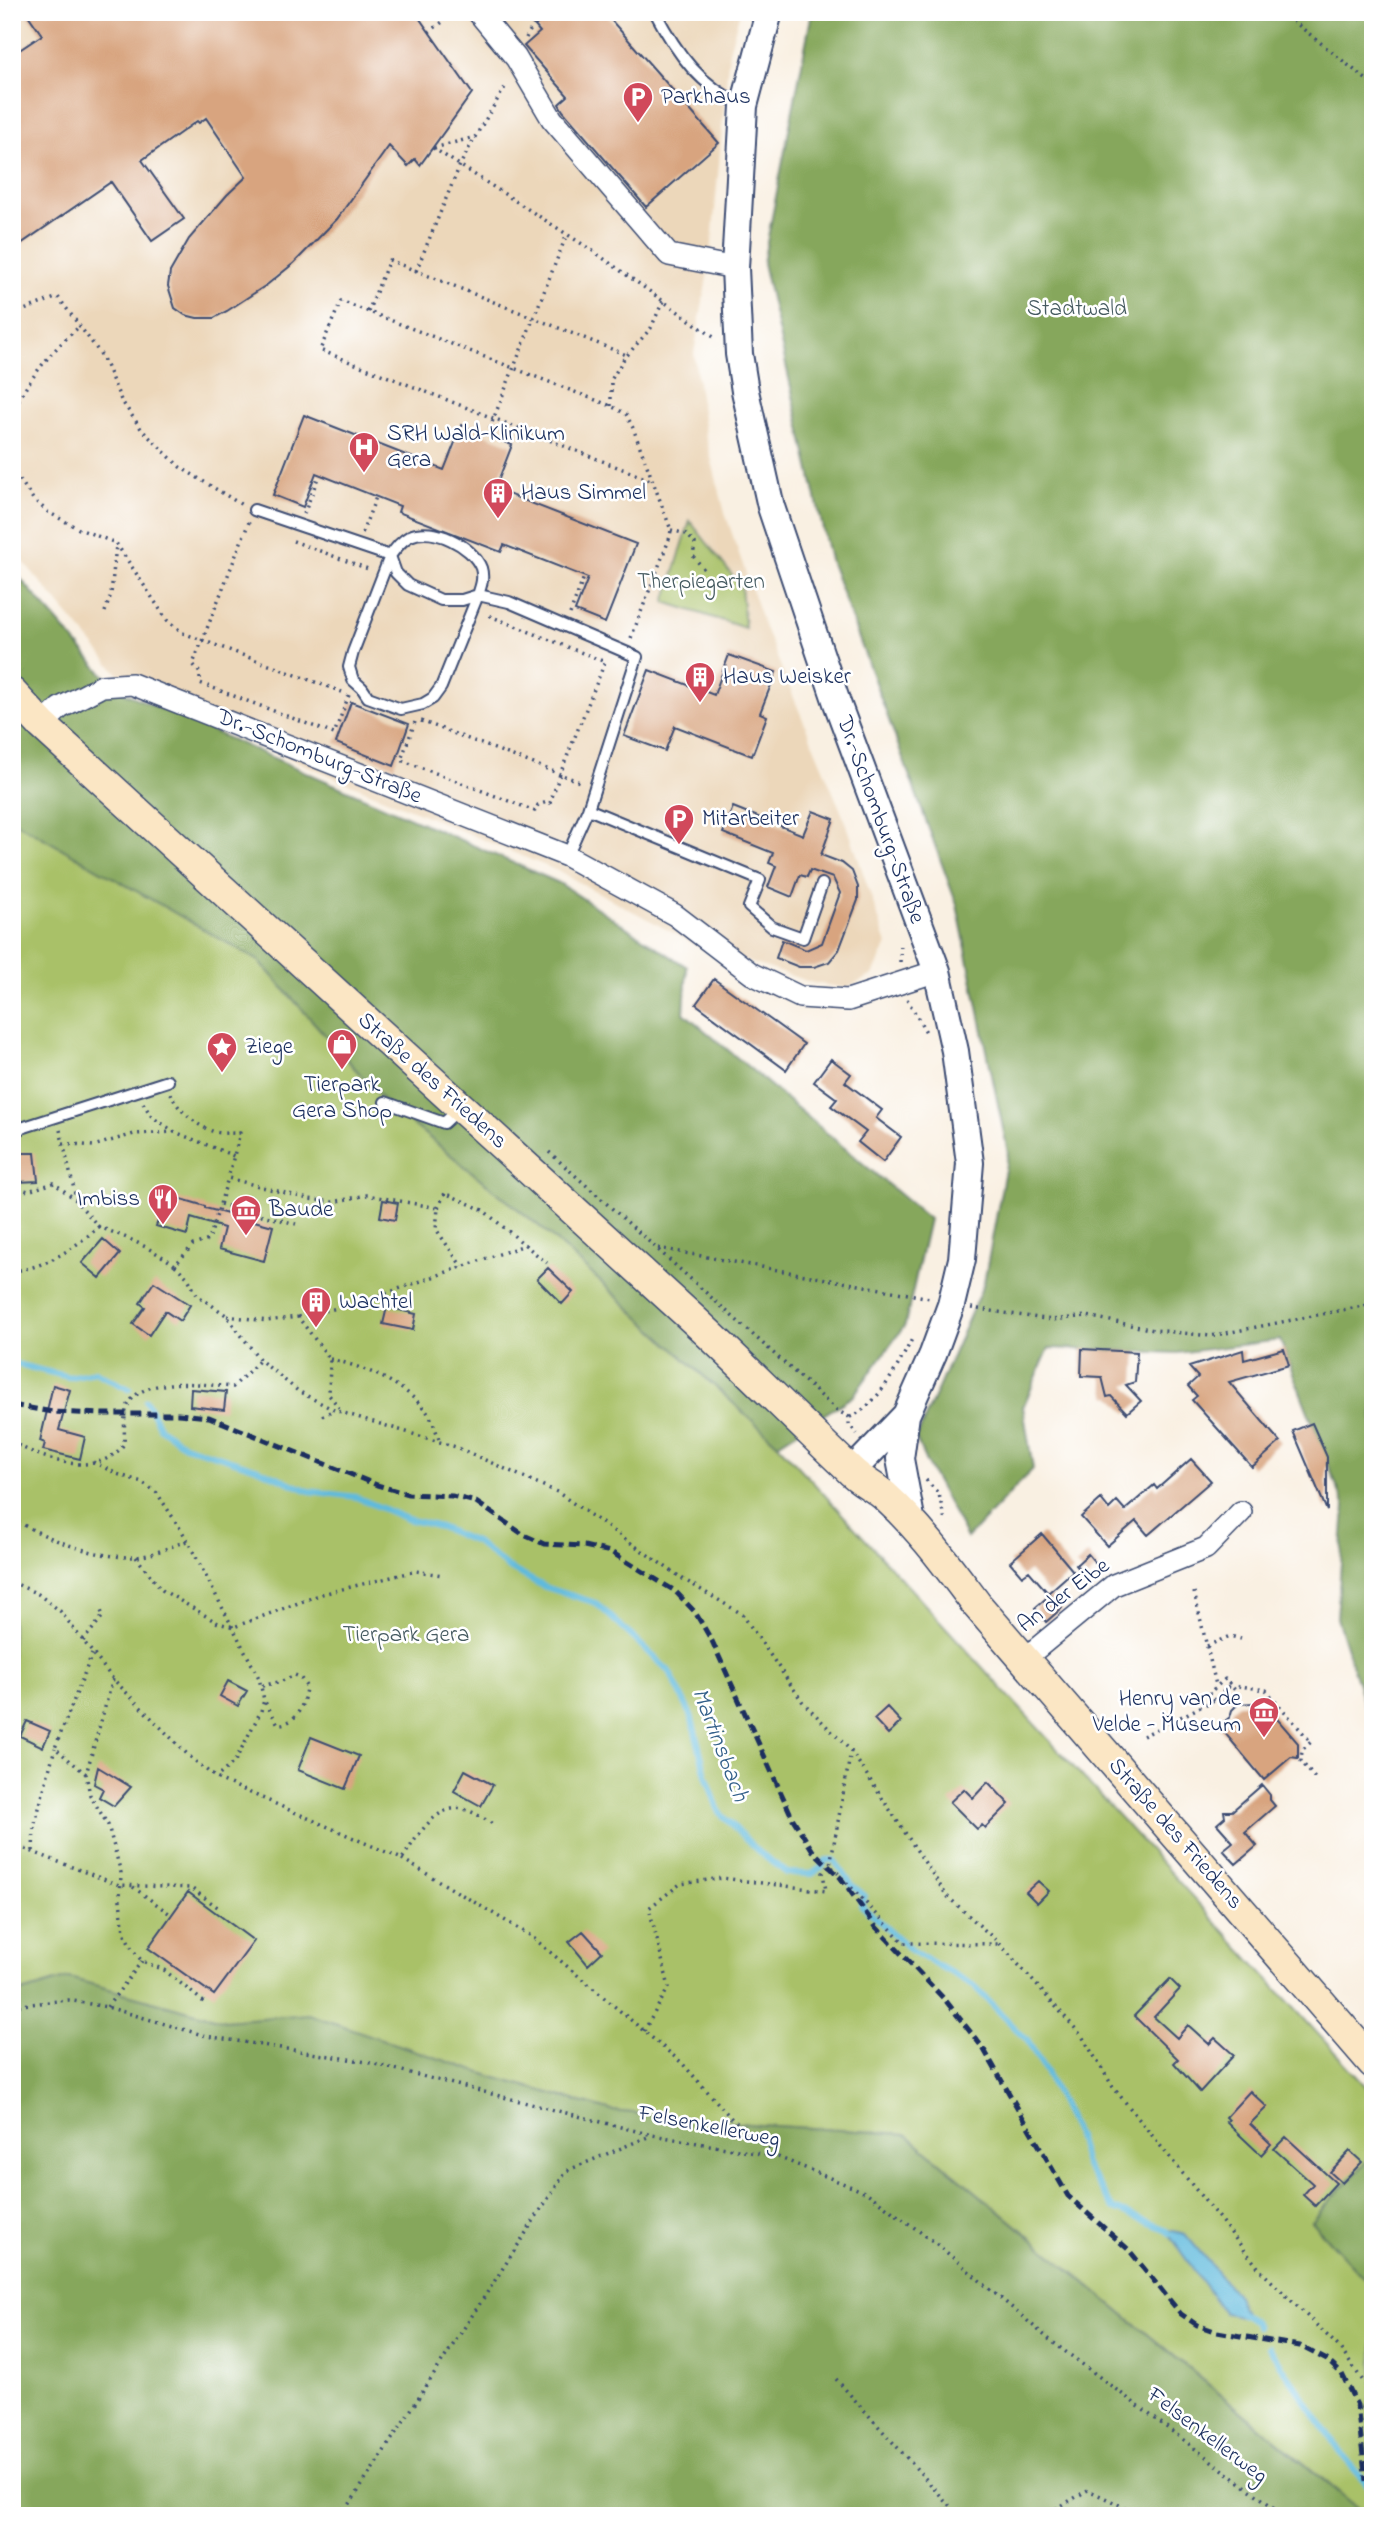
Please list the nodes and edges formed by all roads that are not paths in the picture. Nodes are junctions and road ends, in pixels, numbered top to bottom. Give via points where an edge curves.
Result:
1 (478, 12) edge
2 (655, 12) edge
3 (769, 12) edge
4 (744, 106) junction
5 (735, 268) junction
6 (254, 510) road end
7 (390, 556) junction
8 (478, 596) junction
9 (12, 693) edge
10 (41, 725) junction
11 (588, 809) junction
12 (566, 856) junction
13 (822, 884) dead end
14 (937, 971) junction
15 (168, 1081) road end
16 (385, 1102) dead end
17 (461, 1107) junction
18 (12, 1131) edge
19 (906, 1415) junction
20 (851, 1472) junction
21 (1241, 1512) dead end
22 (912, 1523) junction
23 (977, 1605) junction
24 (1024, 1659) junction
25 (1373, 2063) edge

1 - 5 street via 516,58 552,119 669,255
2 - 4 lane via 684,60 709,87
3 - 4 street, Dr.-Schomburg-Straße
4 - 5 street, Dr.-Schomburg-Straße
5 - 14 street, Dr.-Schomburg-Straße via 739,354 771,507 837,703
6 - 7 lane
7 - 8 lane via 396,573 408,585 441,600
7 - 8 lane via 410,536 422,533 447,538 462,546 482,570
7 - 8 lane via 349,667 353,680 368,697 401,709 433,698
8 - 11 lane via 509,602 638,657
9 - 10 main road, Straße des Friedens
10 - 12 street, Dr.-Schomburg-Straße via 60,708 102,686 132,684
10 - 17 main road, Straße des Friedens
11 - 12 lane
11 - 13 lane via 760,880 749,907 772,927 803,938
12 - 14 street, Dr.-Schomburg-Straße via 675,915 752,974 800,997 848,1000
14 - 19 street, Dr.-Schomburg-Straße via 956,1051 970,1163 962,1259 940,1302 933,1354
15 - 18 lane
16 - 17 lane via 444,1123
17 - 20 main road, Straße des Friedens via 771,1391
19 - 20 street, Dr.-Schomburg-Straße
19 - 22 street via 901,1467
20 - 22 main road, Straße des Friedens
20 - 23 main road, Straße des Friedens via 874,1509 931,1570
21 - 24 street, An der Eibe via 1206,1548 1114,1586
22 - 23 main road, Straße des Friedens
23 - 24 main road, Straße des Friedens
24 - 25 main road, Straße des Friedens

